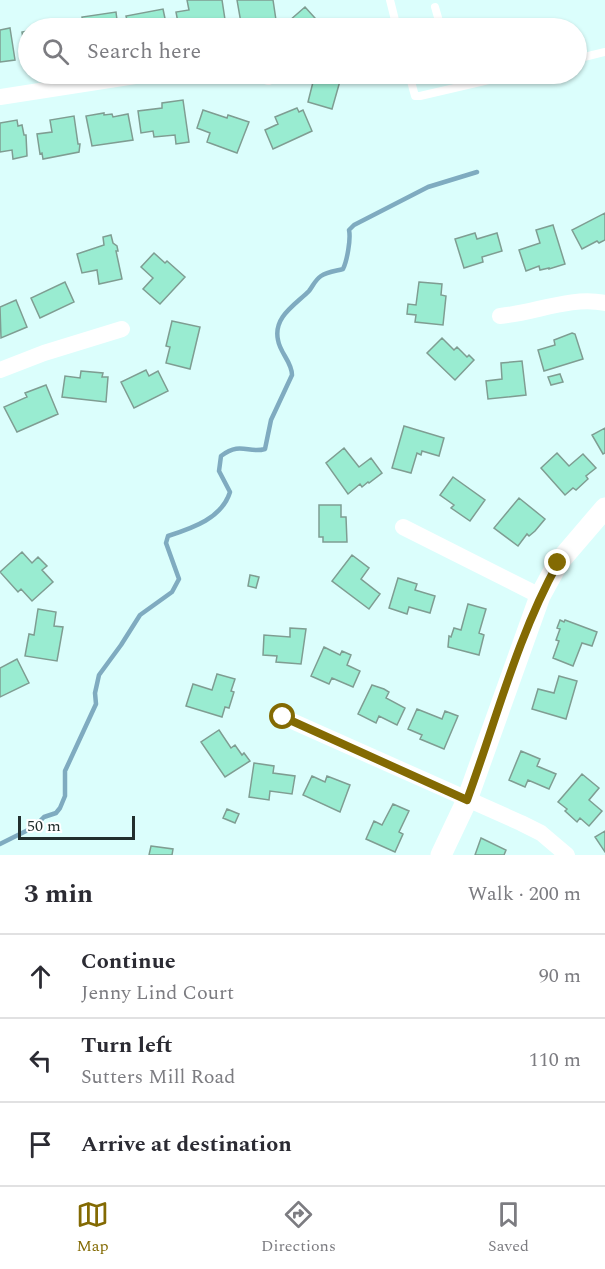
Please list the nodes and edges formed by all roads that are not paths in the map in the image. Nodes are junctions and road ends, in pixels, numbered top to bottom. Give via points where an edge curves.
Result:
1 (390, 0) edge
2 (435, 6) dead end
3 (394, 18) edge
4 (438, 18) edge
5 (605, 52) edge
6 (587, 56) edge
7 (84, 84) edge
8 (412, 84) edge
9 (472, 84) edge
10 (0, 97) edge
11 (605, 303) edge
12 (500, 316) dead end
13 (122, 329) dead end
14 (0, 370) edge
15 (605, 508) edge
16 (403, 527) dead end
17 (540, 596) junction
18 (283, 717) dead end
19 (467, 800) junction
20 (441, 855) edge
21 (567, 855) edge

1 - 3 lane
2 - 4 lane
5 - 6 lane
7 - 10 street
8 - 9 lane via 415,96 420,96
11 - 12 street via 575,302
13 - 14 street
15 - 17 street via 558,563
16 - 17 street
17 - 19 street
18 - 19 street
19 - 20 street
19 - 21 street via 541,833

